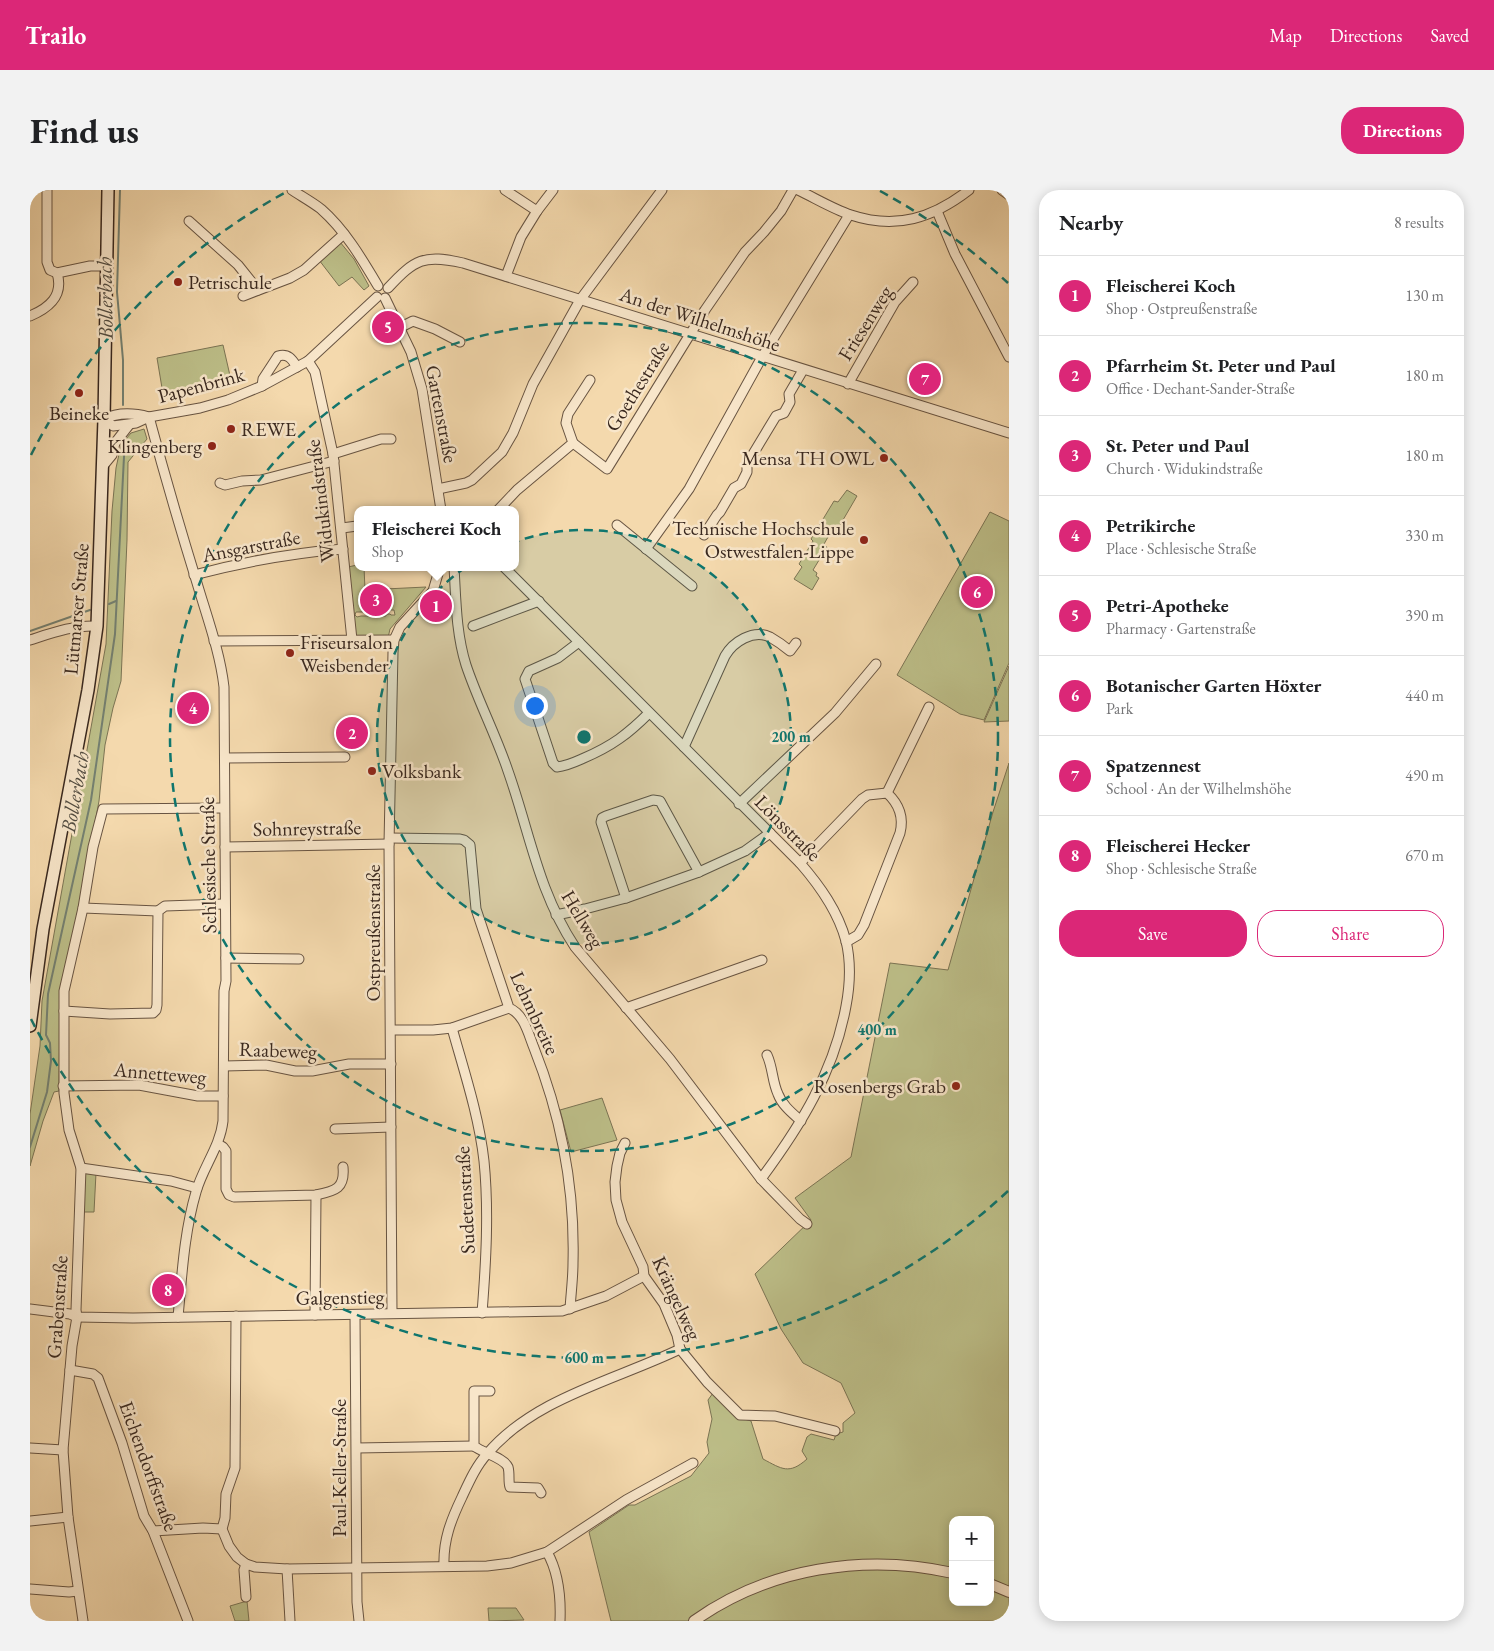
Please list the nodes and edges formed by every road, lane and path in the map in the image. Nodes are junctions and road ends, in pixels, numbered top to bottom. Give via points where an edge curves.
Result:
1 (47, 190) edge
2 (108, 190) edge
3 (292, 190) edge
4 (505, 190) edge
5 (553, 190) edge
6 (662, 190) edge
7 (793, 190) edge
8 (798, 190) edge
9 (969, 190) edge
10 (1002, 190) edge
11 (1009, 195) edge
12 (537, 211) junction
13 (937, 211) junction
14 (849, 215) junction
15 (190, 221) dead end
16 (344, 234) junction
17 (105, 266) junction
18 (57, 274) junction
19 (506, 276) junction
20 (913, 282) dead end
21 (378, 286) junction
22 (388, 288) junction
23 (258, 290) junction
24 (243, 296) dead end
25 (381, 297) junction
26 (580, 300) junction
27 (30, 316) edge
28 (399, 328) junction
29 (691, 333) junction
30 (460, 342) dead end
31 (762, 356) junction
32 (1009, 357) edge
33 (308, 361) junction
34 (297, 367) junction
35 (803, 370) junction
36 (590, 380) dead end
37 (848, 384) junction
38 (262, 386) junction
39 (149, 417) junction
40 (104, 419) junction
41 (129, 425) junction
42 (1009, 433) edge
43 (391, 439) dead end
44 (573, 443) junction
45 (334, 458) junction
46 (103, 466) junction
47 (220, 483) dead end
48 (438, 489) junction
49 (442, 506) edge
50 (502, 506) edge
51 (617, 525) dead end
52 (354, 526) edge
53 (342, 528) junction
54 (704, 535) dead end
55 (343, 549) junction
56 (646, 549) junction
57 (439, 571) edge
58 (454, 571) edge
59 (508, 571) edge
60 (194, 575) junction
61 (692, 586) dead end
62 (539, 601) junction
63 (97, 626) junction
64 (474, 626) dead end
65 (30, 640) edge
66 (352, 640) junction
67 (394, 640) junction
68 (214, 641) junction
69 (579, 642) junction
70 (796, 643) dead end
71 (876, 664) dead end
72 (929, 707) dead end
73 (649, 713) junction
74 (684, 747) junction
75 (346, 757) dead end
76 (225, 758) junction
77 (887, 793) junction
78 (739, 804) junction
79 (224, 808) junction
80 (770, 833) junction
81 (389, 841) junction
82 (225, 847) junction
83 (800, 863) junction
84 (699, 872) junction
85 (626, 898) junction
86 (224, 904) junction
87 (83, 908) junction
88 (158, 911) junction
89 (556, 915) junction
90 (846, 942) junction
91 (226, 958) junction
92 (299, 959) dead end
93 (762, 960) dead end
94 (508, 1008) junction
95 (626, 1008) junction
96 (64, 1011) junction
97 (30, 1026) edge
98 (452, 1028) junction
99 (391, 1030) junction
100 (767, 1055) dead end
101 (391, 1064) junction
102 (224, 1066) junction
103 (63, 1086) junction
104 (223, 1096) junction
105 (801, 1121) junction
106 (391, 1128) junction
107 (335, 1129) dead end
108 (625, 1143) dead end
109 (218, 1144) junction
110 (344, 1167) dead end
111 (81, 1168) junction
112 (761, 1179) junction
113 (198, 1188) junction
114 (316, 1195) junction
115 (807, 1224) dead end
116 (644, 1276) junction
117 (570, 1308) junction
118 (30, 1309) edge
119 (392, 1313) junction
120 (482, 1313) junction
121 (316, 1315) junction
122 (355, 1315) junction
123 (236, 1316) junction
124 (77, 1317) junction
125 (178, 1317) junction
126 (680, 1349) junction
127 (70, 1370) junction
128 (490, 1391) dead end
129 (835, 1430) dead end
130 (474, 1446) junction
131 (30, 1448) edge
132 (357, 1448) junction
133 (64, 1450) junction
134 (487, 1454) junction
135 (694, 1463) dead end
136 (541, 1493) dead end
137 (68, 1516) junction
138 (30, 1522) edge
139 (222, 1529) junction
140 (153, 1531) junction
141 (547, 1552) junction
142 (246, 1564) junction
143 (444, 1566) junction
144 (357, 1567) junction
145 (287, 1569) junction
146 (949, 1572) edge
147 (994, 1586) edge
148 (30, 1589) edge
149 (78, 1590) junction
150 (1009, 1592) edge
151 (246, 1597) dead end
152 (83, 1621) edge
153 (188, 1621) edge
154 (290, 1621) edge
155 (359, 1621) edge
156 (560, 1621) edge
157 (694, 1621) edge

1 - 18 street via 47,262 50,270
2 - 17 main road, Lütmarser Straße
3 - 16 street via 320,209
4 - 12 street
5 - 12 street
6 - 26 street
7 - 29 street, Goethestraße via 781,211 745,252
8 - 14 street
9 - 13 street
10 - 11 street
12 - 19 street via 521,237
13 - 14 street via 919,218 892,222
13 - 32 street via 955,254
14 - 31 street
15 - 23 street via 238,265
16 - 21 street
16 - 23 street via 304,270
17 - 18 street
17 - 40 main road, Lütmarser Straße
18 - 27 street via 59,290 54,300
19 - 22 street, An der Wilhelmshöhe via 463,263 424,260 412,264
19 - 26 street, An der Wilhelmshöhe
20 - 37 street, Friesenweg via 896,302
21 - 22 street
21 - 25 street via 375,293
22 - 25 street via 389,294
23 - 24 street
25 - 28 street, Gartenstraße
25 - 33 street, Papenbrink
26 - 29 street, An der Wilhelmshöhe
26 - 48 street via 533,384 502,452 466,483
28 - 30 street, Gartenstraße via 413,321
28 - 48 street, Gartenstraße via 411,352 422,388
29 - 31 street, An der Wilhelmshöhe
29 - 44 street, Goethestraße via 607,469
31 - 35 street, An der Wilhelmshöhe
31 - 56 street via 689,489
33 - 34 street, Papenbrink
33 - 45 street, Widukindstraße via 315,372
34 - 38 street, Papenbrink
34 - 38 street, Papenbrink via 289,357 278,356
35 - 37 street, An der Wilhelmshöhe
35 - 54 street via 789,394 790,402 784,413 776,416 747,464 741,484 734,488
36 - 44 street via 568,414 566,423
37 - 42 street, An der Wilhelmshöhe
38 - 39 street, Papenbrink via 200,408
39 - 40 street, Papenbrink via 113,414
39 - 41 street, Papenbrink
39 - 60 street, Schlesische Straße
40 - 41 street via 113,426
40 - 46 main road, Lütmarser Straße
41 - 46 street
43 - 45 street via 381,439
44 - 50 street
45 - 47 street via 261,480 242,480 225,486
45 - 53 street, Widukindstraße
46 - 63 main road, Lütmarser Straße
48 - 49 street, Gartenstraße
51 - 56 street
52 - 53 street
53 - 55 street, Widukindstraße
55 - 60 street, Ansgarstraße via 272,558
55 - 66 street, Widukindstraße
56 - 61 street
57 - 67 street via 433,591 400,627
58 - 89 street, Hellweg via 458,633 466,665 508,771 541,880
59 - 62 street, Lönsstraße
60 - 68 street, Schlesische Straße
62 - 64 street
62 - 69 street, Lönsstraße
63 - 65 street via 65,630
63 - 97 main road, Lütmarser Straße via 44,921
66 - 67 street
66 - 68 street
67 - 81 street, Ostpreußenstraße
68 - 76 street, Schlesische Straße via 224,687
69 - 73 street, Lönsstraße
69 - 73 street via 558,658 529,671 525,679 553,763 557,767 565,766 614,744
70 - 74 street via 790,651 768,636 759,635 733,644
71 - 78 street via 835,713
72 - 77 street
73 - 74 street, Lönsstraße
74 - 78 street, Lönsstraße
75 - 76 street
76 - 79 street, Schlesische Straße
77 - 83 street via 862,799
77 - 90 street via 899,807 900,833 864,925 858,935
78 - 80 street, Lönsstraße
79 - 82 street, Schlesische Straße
79 - 87 street, Grabenstraße via 103,809
80 - 83 street, Lönsstraße
80 - 84 street via 745,851
81 - 82 street, Sohnreystraße
81 - 94 street, Lehmbreite via 460,839 468,842 476,909
81 - 99 street, Ostpreußenstraße
82 - 86 street, Schlesische Straße
83 - 90 street, Lönsstraße via 826,896
84 - 85 street
84 - 85 street via 660,801 653,800 606,816 600,822
85 - 89 street
86 - 88 street via 165,906
86 - 91 street, Schlesische Straße
87 - 88 street
87 - 96 street, Grabenstraße via 66,984
88 - 96 street via 156,1010 153,1014
89 - 95 street, Hellweg via 575,947
90 - 105 street, Lönsstraße via 850,986 842,1025 826,1074
91 - 92 street
91 - 102 street, Schlesische Straße
93 - 95 street
94 - 98 street
94 - 117 street, Lehmbreite via 520,1016 550,1090 566,1159 573,1263
95 - 112 street, Hellweg via 670,1059
96 - 103 street, Grabenstraße
98 - 99 street
98 - 120 street, Sudetenstraße via 471,1094 484,1160 487,1230
99 - 101 street, Ostpreußenstraße
100 - 105 street via 778,1094 784,1105
101 - 102 street, Raabeweg via 349,1064 312,1071 266,1065
101 - 106 street, Ostpreußenstraße
102 - 104 street, Schlesische Straße
103 - 104 street, Annetteweg via 139,1085 198,1096
103 - 111 street, Grabenstraße via 70,1130
104 - 109 street, Schlesische Straße
105 - 112 street, Lönsstraße
106 - 107 street
106 - 119 street, Ostpreußenstraße
108 - 116 street, Krängelweg via 617,1166 616,1200
109 - 113 street, Schlesische Straße
109 - 114 street via 226,1151 226,1190 229,1195
110 - 114 street via 343,1183 338,1188
111 - 113 street
111 - 124 street, Grabenstraße
112 - 115 street, Hellweg
113 - 125 street, Schlesische Straße via 186,1234
114 - 121 street
116 - 117 street, Galgenstieg via 606,1296
116 - 126 street, Krängelweg via 664,1304
117 - 120 street, Galgenstieg via 562,1312
118 - 124 street, Galgenstieg
119 - 120 street, Galgenstieg
119 - 122 street, Galgenstieg
121 - 122 street, Galgenstieg
121 - 123 street, Galgenstieg
122 - 132 street, Paul-Keller-Straße
123 - 125 street, Galgenstieg
123 - 139 street via 235,1468 226,1494
124 - 125 street, Galgenstieg
124 - 127 street, Grabenstraße
126 - 129 street, Krängelweg via 740,1415 775,1416
126 - 134 street via 572,1394 525,1420
127 - 133 street, Grabenstraße
127 - 140 street, Eichendorffstraße via 98,1378 144,1516
128 - 130 street via 474,1391
130 - 132 street
130 - 134 street
131 - 133 street
132 - 144 street, Paul-Keller-Straße
133 - 137 street, Grabenstraße
134 - 136 street via 508,1466 510,1487 538,1488
134 - 143 street via 469,1481 449,1526
135 - 141 street via 626,1500
137 - 138 street
137 - 149 street, Grabenstraße
139 - 140 street
139 - 142 street via 237,1557
140 - 153 street, Eichendorffstraße
141 - 143 street via 499,1565
141 - 156 street via 560,1588
142 - 145 street
142 - 151 street
143 - 144 street
144 - 145 street
144 - 155 street, Paul-Keller-Straße
145 - 154 street
146 - 157 street via 895,1564 805,1572 754,1588
147 - 150 street
148 - 149 street
149 - 152 street, Grabenstraße

